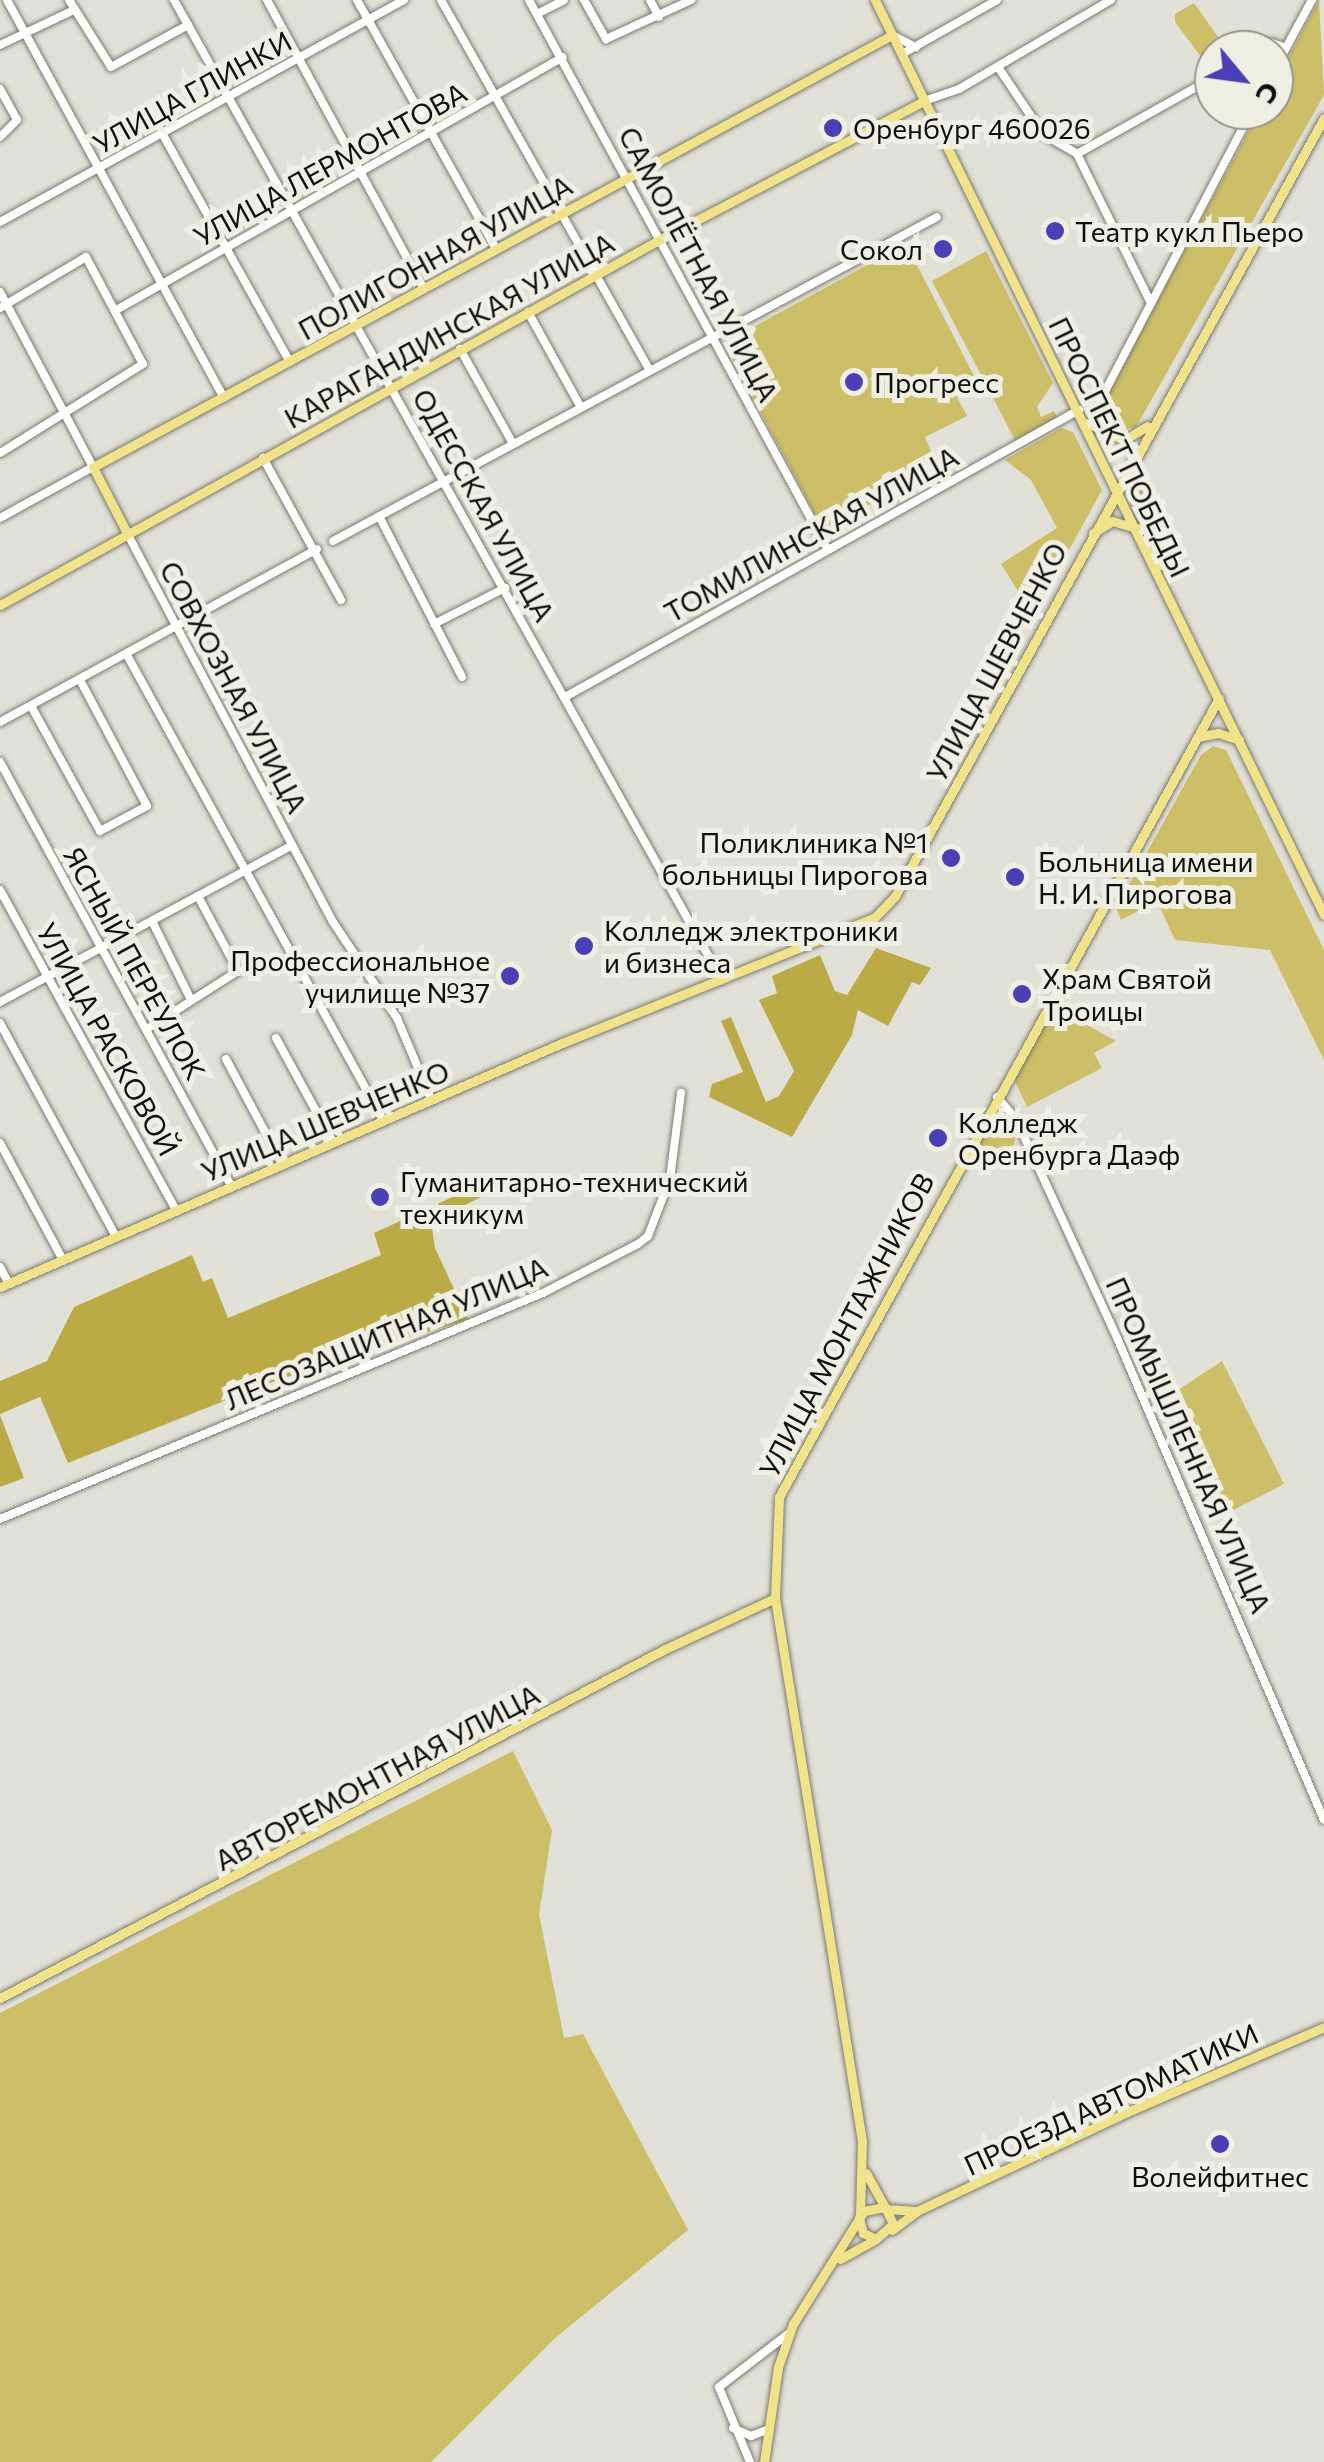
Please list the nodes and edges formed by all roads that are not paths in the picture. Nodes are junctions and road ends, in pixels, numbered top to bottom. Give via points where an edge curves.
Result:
1 (7, 0) edge
2 (69, 0) edge
3 (174, 0) edge
4 (267, 0) edge
5 (356, 0) edge
6 (404, 0) edge
7 (441, 0) edge
8 (530, 0) edge
9 (564, 0) edge
10 (584, 0) edge
11 (650, 0) edge
12 (692, 0) edge
13 (874, 0) edge
14 (997, 0) edge
15 (1111, 0) edge
16 (1312, 0) edge
17 (74, 10) junction
18 (538, 14) junction
19 (659, 17) junction
20 (368, 20) junction
21 (188, 25) junction
22 (25, 31) junction
23 (1294, 33) edge
24 (892, 35) junction
25 (0, 45) edge
26 (916, 47) junction
27 (902, 54) junction
28 (563, 57) junction
29 (298, 59) junction
30 (998, 67) junction
31 (1194, 88) edge
32 (0, 89) edge
33 (496, 96) junction
34 (230, 98) junction
35 (924, 101) junction
36 (1324, 118) edge
37 (1242, 130) edge
38 (432, 134) junction
39 (163, 135) junction
40 (0, 138) edge
41 (1078, 154) junction
42 (100, 169) junction
43 (363, 174) junction
44 (626, 177) junction
45 (294, 212) junction
46 (561, 213) junction
47 (937, 216) dead end
48 (0, 222) edge
49 (659, 240) junction
50 (226, 248) junction
51 (496, 249) junction
52 (596, 275) junction
53 (165, 283) junction
54 (424, 289) junction
55 (0, 292) edge
56 (1151, 303) junction
57 (3, 306) edge
58 (118, 309) junction
59 (528, 312) junction
60 (358, 325) junction
61 (710, 335) junction
62 (460, 350) junction
63 (290, 362) junction
64 (648, 368) junction
65 (392, 386) junction
66 (224, 398) junction
67 (1100, 401) dead end
68 (580, 406) junction
69 (64, 409) junction
70 (1078, 410) junction
71 (1154, 419) junction
72 (1085, 421) junction
73 (512, 442) junction
74 (0, 453) edge
75 (263, 458) junction
76 (1132, 458) junction
77 (94, 468) junction
78 (445, 479) junction
79 (1117, 486) junction
80 (379, 516) junction
81 (0, 518) edge
82 (1137, 528) junction
83 (127, 533) junction
84 (1091, 534) junction
85 (332, 541) dead end
86 (316, 550) junction
87 (828, 550) junction
88 (1159, 574) junction
89 (505, 588) junction
90 (340, 600) dead end
91 (0, 606) edge
92 (434, 624) junction
93 (178, 626) junction
94 (127, 654) junction
95 (462, 677) dead end
96 (80, 680) junction
97 (565, 696) junction
98 (1218, 698) junction
99 (31, 706) junction
100 (0, 722) edge
101 (1197, 737) junction
102 (1239, 740) junction
103 (0, 762) edge
104 (291, 846) junction
105 (248, 869) junction
106 (0, 890) edge
107 (198, 896) junction
108 (1324, 915) edge
109 (152, 920) junction
110 (100, 947) junction
111 (48, 976) junction
112 (722, 980) junction
113 (190, 998) junction
114 (0, 1002) edge
115 (0, 1023) edge
116 (147, 1028) junction
117 (276, 1038) dead end
118 (226, 1059) dead end
119 (680, 1093) dead end
120 (997, 1097) junction
121 (431, 1099) junction
122 (383, 1120) junction
123 (333, 1142) junction
124 (0, 1143) edge
125 (282, 1164) junction
126 (231, 1186) junction
127 (176, 1210) junction
128 (116, 1236) junction
129 (63, 1260) junction
130 (0, 1267) edge
131 (4, 1286) edge
132 (0, 1519) edge
133 (776, 1598) junction
134 (1324, 1786) edge
135 (1312, 1792) junction
136 (1324, 1820) edge
137 (0, 1998) edge
138 (1324, 2027) edge
139 (865, 2170) junction
140 (886, 2208) junction
141 (917, 2210) junction
142 (860, 2217) junction
143 (892, 2230) junction
144 (876, 2240) junction
145 (837, 2260) junction
146 (788, 2334) junction
147 (772, 2426) junction
148 (732, 2428) junction
149 (750, 2462) edge
150 (764, 2462) edge

1 - 22 street
2 - 17 street
3 - 21 street, ОДЕССКАЯ УЛИЦА
4 - 29 street
5 - 20 street
6 - 20 street, УЛИЦА ГЛИНКИ
7 - 33 street
8 - 18 street, САМОЛЁТНАЯ УЛИЦА
9 - 18 street
10 - 19 street via 606,40
11 - 19 street
12 - 19 street
13 - 24 main road, ПРОСПЕКТ ПОБЕДЫ
14 - 26 street
15 - 30 street
16 - 23 street
17 - 21 street via 112,67
17 - 22 street
18 - 28 street, САМОЛЁТНАЯ УЛИЦА
20 - 29 street, УЛИЦА ГЛИНКИ
20 - 38 street
21 - 34 street, ОДЕССКАЯ УЛИЦА
22 - 25 street
22 - 42 street
24 - 26 street
24 - 27 main road, ПРОСПЕКТ ПОБЕДЫ
24 - 44 main road, ПОЛИГОННАЯ УЛИЦА
26 - 27 street
27 - 35 main road, ПРОСПЕКТ ПОБЕДЫ
28 - 33 street, УЛИЦА ЛЕРМОНТОВА
28 - 44 street, САМОЛЁТНАЯ УЛИЦА
29 - 34 street, УЛИЦА ГЛИНКИ
29 - 43 street
30 - 35 street
30 - 41 street via 1043,134
31 - 41 street
32 - 40 street via 17,120
33 - 38 street, УЛИЦА ЛЕРМОНТОВА
33 - 46 street
34 - 39 street, УЛИЦА ГЛИНКИ
34 - 45 street, ОДЕССКАЯ УЛИЦА
35 - 49 main road, КАРАГАНДИНСКАЯ УЛИЦА
35 - 70 main road, ПРОСПЕКТ ПОБЕДЫ
36 - 71 main road, УЛИЦА ШЕВЧЕНКО
37 - 56 street
38 - 43 street, УЛИЦА ЛЕРМОНТОВА
38 - 51 street
39 - 42 street, УЛИЦА ГЛИНКИ
39 - 50 street
41 - 56 street
42 - 48 street, УЛИЦА ГЛИНКИ
42 - 53 street
43 - 45 street, УЛИЦА ЛЕРМОНТОВА
43 - 54 street
44 - 46 main road, ПОЛИГОННАЯ УЛИЦА
44 - 49 street, САМОЛЁТНАЯ УЛИЦА
45 - 50 street, УЛИЦА ЛЕРМОНТОВА
45 - 60 street, ОДЕССКАЯ УЛИЦА
46 - 51 main road, ПОЛИГОННАЯ УЛИЦА
46 - 52 street
47 - 61 street
49 - 52 main road, КАРАГАНДИНСКАЯ УЛИЦА
49 - 61 street, САМОЛЁТНАЯ УЛИЦА
50 - 53 street, УЛИЦА ЛЕРМОНТОВА
50 - 63 street
51 - 54 main road, ПОЛИГОННАЯ УЛИЦА
52 - 59 main road, КАРАГАНДИНСКАЯ УЛИЦА
52 - 64 street
53 - 58 street, УЛИЦА ЛЕРМОНТОВА
53 - 66 street
54 - 60 main road, ПОЛИГОННАЯ УЛИЦА
55 - 57 street, СОВХОЗНАЯ УЛИЦА
56 - 67 street
57 - 58 street via 81,256
57 - 69 street, СОВХОЗНАЯ УЛИЦА
58 - 69 street via 143,364
59 - 62 main road, КАРАГАНДИНСКАЯ УЛИЦА
59 - 68 street
60 - 63 main road, ПОЛИГОННАЯ УЛИЦА
60 - 65 street, ОДЕССКАЯ УЛИЦА
61 - 64 street
61 - 87 street, САМОЛЁТНАЯ УЛИЦА
62 - 65 main road, КАРАГАНДИНСКАЯ УЛИЦА
62 - 73 street
63 - 66 main road, ПОЛИГОННАЯ УЛИЦА
64 - 68 street
65 - 75 main road, КАРАГАНДИНСКАЯ УЛИЦА
65 - 78 street, ОДЕССКАЯ УЛИЦА
66 - 77 main road, ПОЛИГОННАЯ УЛИЦА
68 - 73 street
69 - 74 street
69 - 77 street, СОВХОЗНАЯ УЛИЦА
70 - 72 main road, ПРОСПЕКТ ПОБЕДЫ
70 - 87 street, ТОМИЛИНСКАЯ УЛИЦА
71 - 72 main road via 1124,440
71 - 76 main road, УЛИЦА ШЕВЧЕНКО
72 - 79 main road, ПРОСПЕКТ ПОБЕДЫ
73 - 78 street
75 - 83 main road, КАРАГАНДИНСКАЯ УЛИЦА
75 - 86 street
76 - 79 main road, УЛИЦА ШЕВЧЕНКО
76 - 88 main road via 1132,484
77 - 81 street, ПОЛИГОННАЯ УЛИЦА
77 - 83 main road, СОВХОЗНАЯ УЛИЦА
78 - 80 street
78 - 89 street, ОДЕССКАЯ УЛИЦА
79 - 82 main road, ПРОСПЕКТ ПОБЕДЫ
79 - 84 main road, УЛИЦА ШЕВЧЕНКО
80 - 85 street
80 - 92 street
82 - 84 main road via 1112,521
82 - 88 main road, ПРОСПЕКТ ПОБЕДЫ
83 - 91 main road, КАРАГАНДИНСКАЯ УЛИЦА
83 - 93 street, СОВХОЗНАЯ УЛИЦА
84 - 112 main road, УЛИЦА ШЕВЧЕНКО via 891,901 854,930
86 - 90 street
86 - 93 street
87 - 97 street, ТОМИЛИНСКАЯ УЛИЦА
88 - 98 main road, ПРОСПЕКТ ПОБЕДЫ
89 - 92 street
89 - 97 street, ОДЕССКАЯ УЛИЦА
92 - 95 street
93 - 94 street
93 - 104 street, СОВХОЗНАЯ УЛИЦА
94 - 96 street
94 - 105 street
96 - 99 street
96 - 99 street via 147,806 100,831
97 - 112 street, ОДЕССКАЯ УЛИЦА
98 - 101 main road, УЛИЦА МОНТАЖНИКОВ
98 - 102 main road, ПРОСПЕКТ ПОБЕДЫ
99 - 100 street
101 - 102 main road via 1218,733
101 - 120 main road, УЛИЦА МОНТАЖНИКОВ
102 - 108 main road, ПРОСПЕКТ ПОБЕДЫ
103 - 110 street, ЯСНЫЙ ПЕРЕУЛОК
104 - 105 street
104 - 121 street, СОВХОЗНАЯ УЛИЦА via 398,1018
105 - 107 street
105 - 122 street
106 - 111 street, УЛИЦА РАСКОВОЙ
107 - 109 street
107 - 113 street via 238,971
109 - 110 street
109 - 113 street
110 - 111 street
110 - 116 street, ЯСНЫЙ ПЕРЕУЛОК
111 - 114 street
111 - 127 street, УЛИЦА РАСКОВОЙ
112 - 121 main road, УЛИЦА ШЕВЧЕНКО
113 - 116 street
115 - 128 street
116 - 126 street, ЯСНЫЙ ПЕРЕУЛОК
117 - 123 street
118 - 125 street
119 - 132 street, ЛЕСОЗАЩИТНАЯ УЛИЦА via 670,1179 648,1236 638,1244 543,1293
120 - 133 main road, УЛИЦА МОНТАЖНИКОВ via 782,1486 773,1537
120 - 135 street, ПРОМЫШЛЕННАЯ УЛИЦА via 1016,1119 1123,1350
121 - 122 main road, УЛИЦА ШЕВЧЕНКО
122 - 123 main road, УЛИЦА ШЕВЧЕНКО
123 - 125 main road, УЛИЦА ШЕВЧЕНКО
124 - 129 street
125 - 126 main road, УЛИЦА ШЕВЧЕНКО
126 - 127 main road, УЛИЦА ШЕВЧЕНКО
127 - 128 main road, УЛИЦА ШЕВЧЕНКО
128 - 129 main road, УЛИЦА ШЕВЧЕНКО
129 - 131 main road, УЛИЦА ШЕВЧЕНКО
130 - 131 street
133 - 137 main road, АВТОРЕМОНТНАЯ УЛИЦА via 663,1650
133 - 139 main road, УЛИЦА МОНТАЖНИКОВ
134 - 135 street
135 - 136 street, ПРОМЫШЛЕННАЯ УЛИЦА
138 - 141 main road, ПРОЕЗД АВТОМАТИКИ
139 - 140 main road, УЛИЦА МОНТАЖНИКОВ
139 - 142 main road, УЛИЦА МОНТАЖНИКОВ
140 - 141 main road, ПРОЕЗД АВТОМАТИКИ
140 - 142 main road via 874,2205
140 - 143 main road
141 - 143 main road, ПРОЕЗД АВТОМАТИКИ
142 - 144 main road via 862,2233
142 - 145 main road, УЛИЦА МОНТАЖНИКОВ
143 - 144 main road
144 - 145 main road, УЛИЦА МОНТАЖНИКОВ
145 - 146 main road, УЛИЦА МОНТАЖНИКОВ
146 - 147 main road, УЛИЦА МОНТАЖНИКОВ
146 - 148 street via 719,2387
147 - 148 street via 751,2436
147 - 150 main road, УЛИЦА МОНТАЖНИКОВ
148 - 149 street

